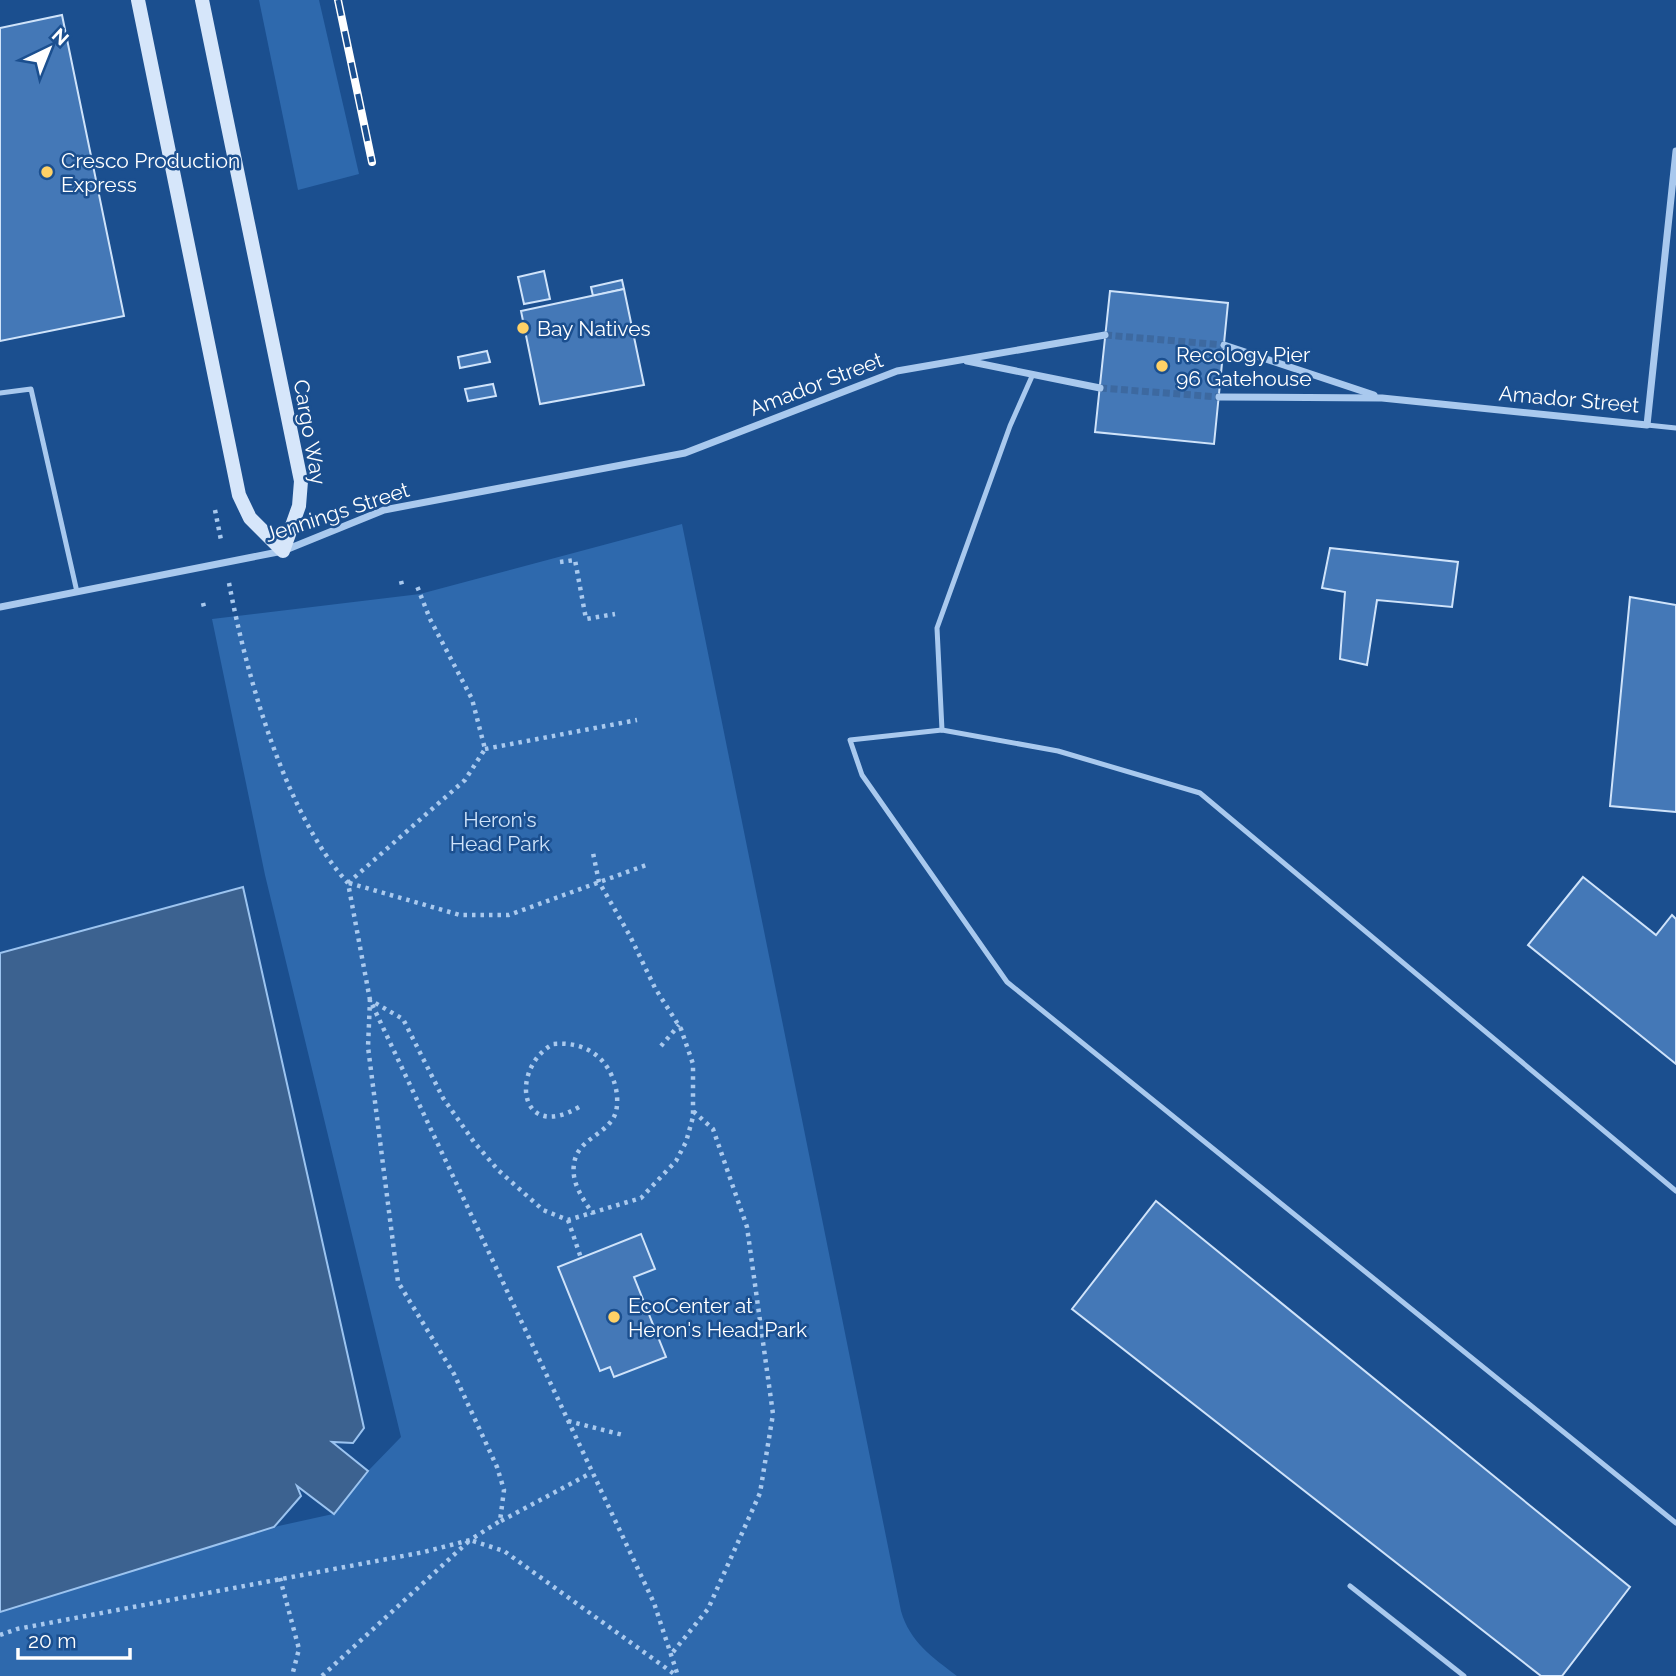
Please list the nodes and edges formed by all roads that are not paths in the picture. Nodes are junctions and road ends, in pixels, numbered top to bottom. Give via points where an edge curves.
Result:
1 (138, 0) edge
2 (202, 0) edge
3 (1676, 151) edge
4 (1105, 335) tunnel mouth
5 (1224, 345) tunnel mouth
6 (962, 360) junction
7 (1033, 374) junction
8 (1100, 388) tunnel mouth
9 (0, 393) edge
10 (1219, 397) tunnel mouth
11 (1382, 398) junction
12 (1647, 425) junction
13 (1676, 428) edge
14 (685, 453) joint
15 (283, 551) junction
16 (77, 592) junction
17 (0, 607) edge
18 (942, 730) junction
19 (1676, 1191) edge
20 (1676, 1523) edge
21 (1350, 1586) dead end
22 (1464, 1676) edge

1 - 15 main road via 239,495 250,518
2 - 15 main road, Cargo Way via 301,481 299,506
3 - 12 street, Amador Street
4 - 6 street, Amador Street
5 - 11 street, Amador Street
6 - 7 street, Amador Street
6 - 14 street, Amador Street via 897,371
7 - 8 street, Amador Street
7 - 18 lane via 937,628
9 - 16 lane via 30,390
10 - 11 street, Amador Street
11 - 12 street, Amador Street
12 - 13 lane
14 - 15 street, Jennings Street via 384,510
15 - 16 street, Jennings Street
16 - 17 street, Jennings Street
18 - 19 lane via 1058,751 1200,793
18 - 20 lane via 850,740 862,775 1007,982
21 - 22 lane

